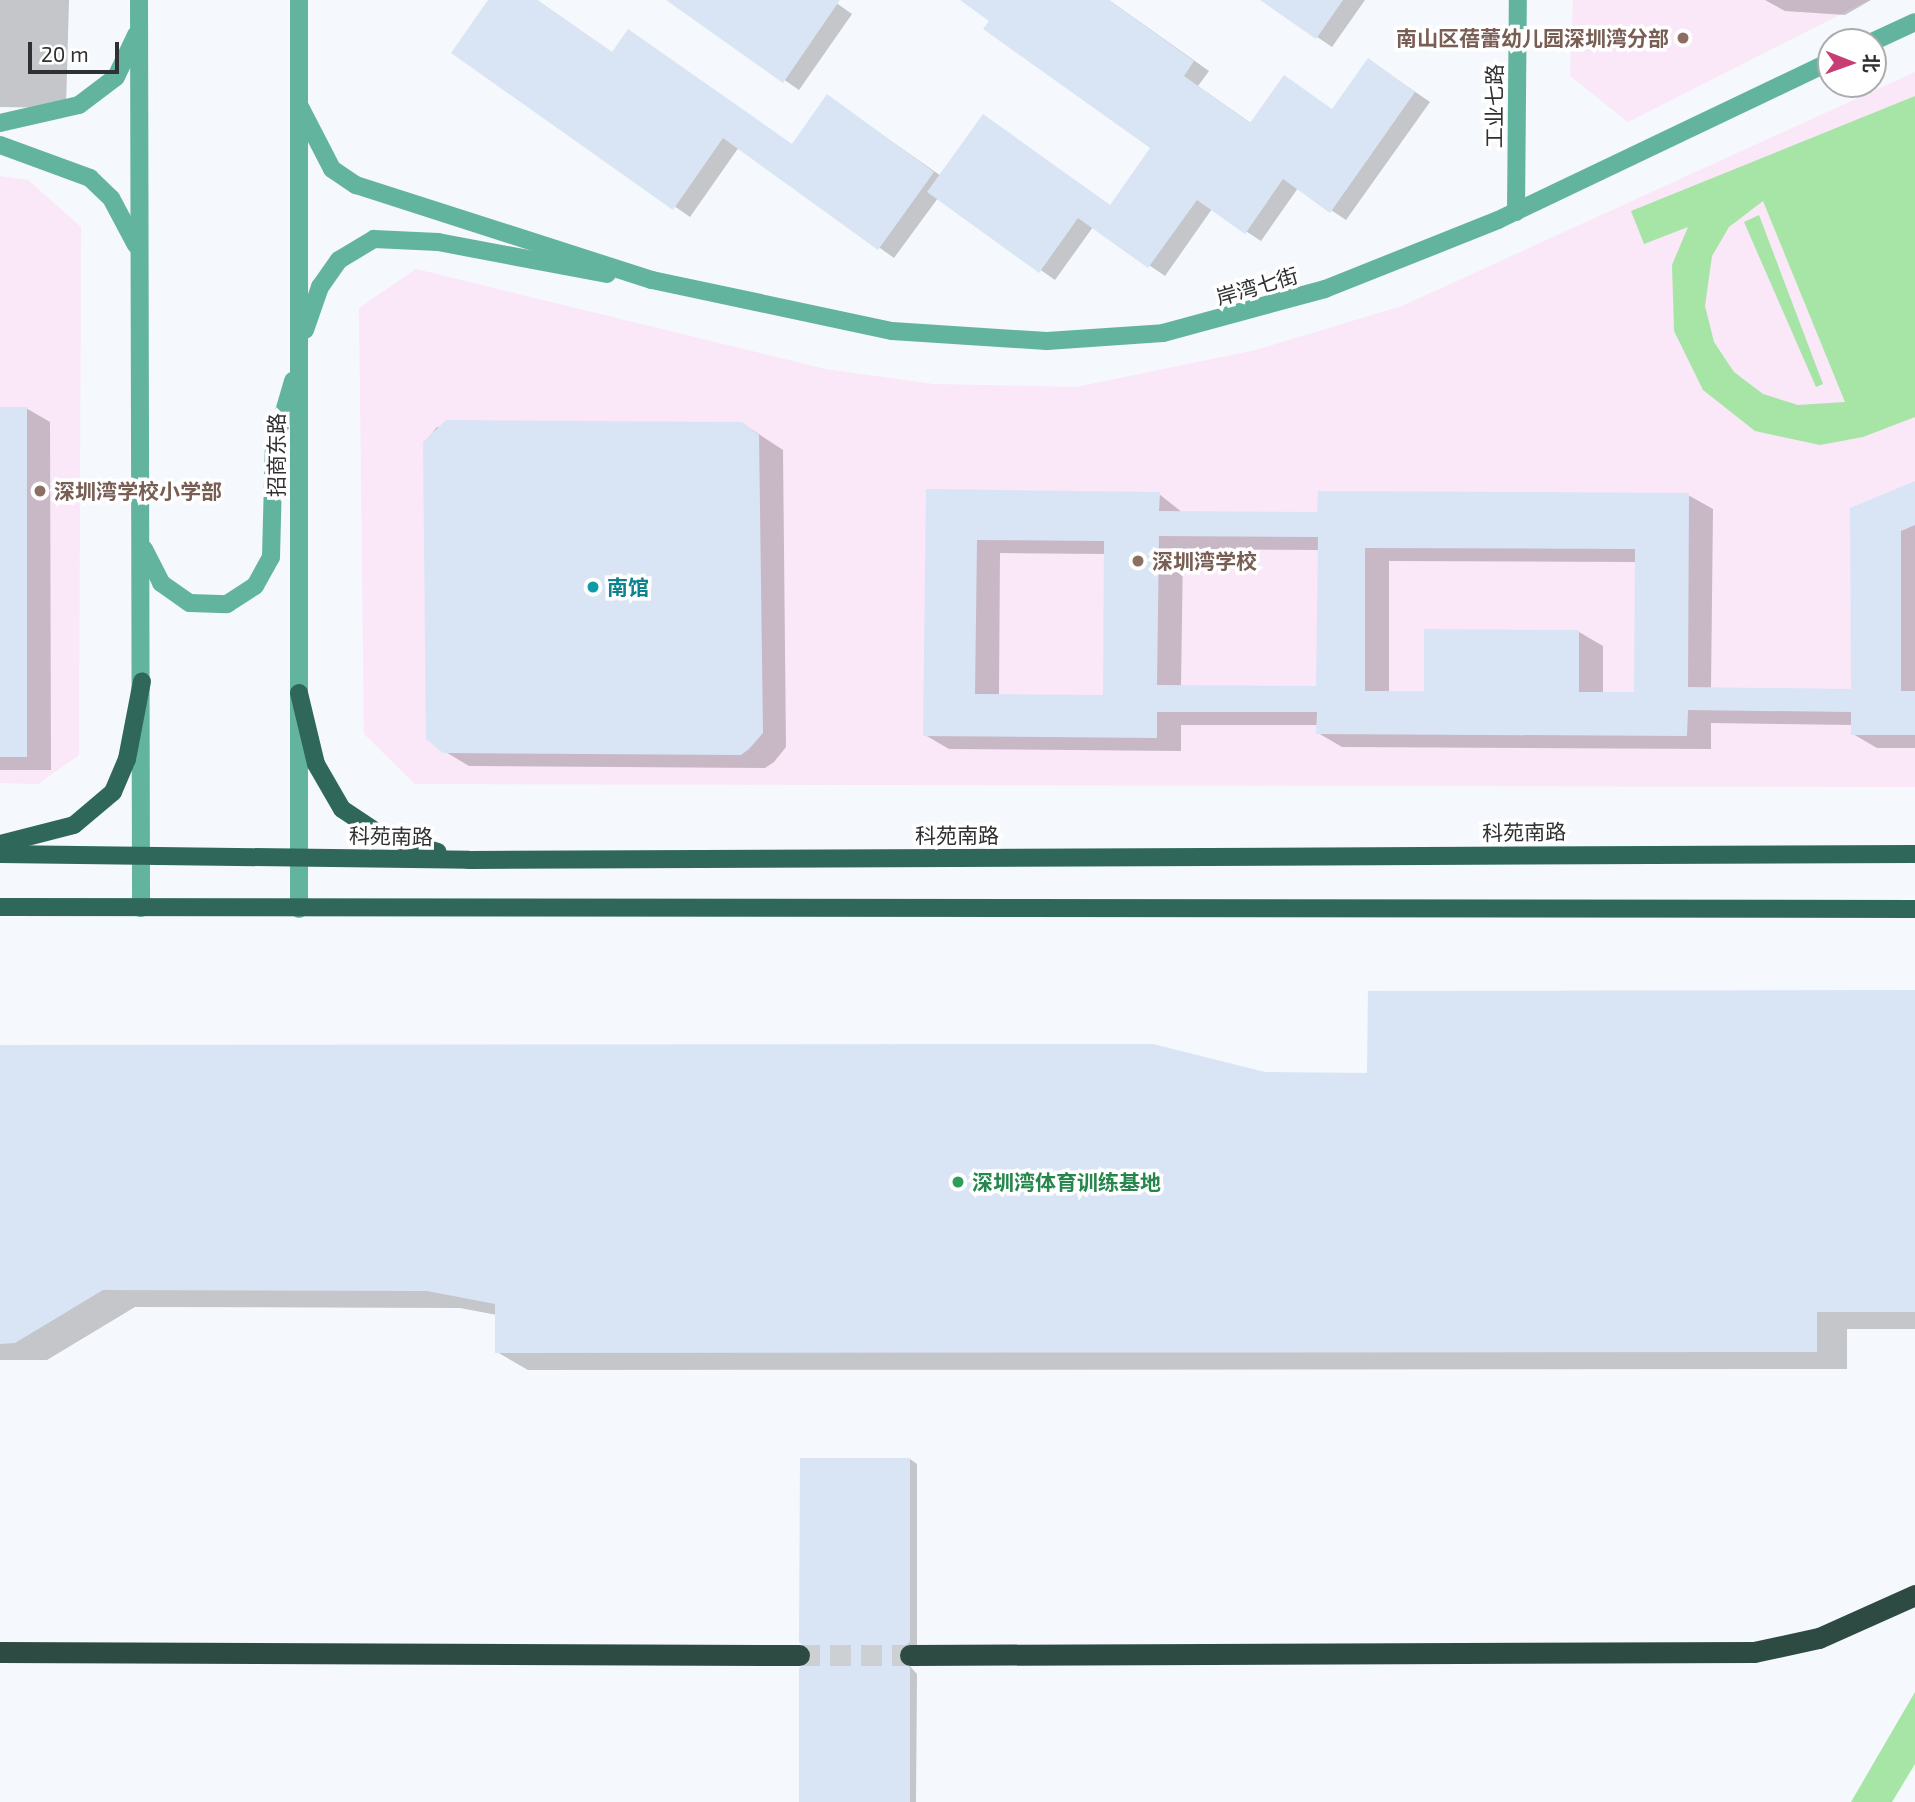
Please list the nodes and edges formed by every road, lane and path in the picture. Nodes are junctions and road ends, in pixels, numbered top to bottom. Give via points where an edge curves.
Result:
1 (139, 0) edge
2 (299, 0) edge
3 (1518, 0) edge
4 (1915, 22) edge
5 (139, 28) junction
6 (1887, 35) edge
7 (1817, 68) edge
8 (299, 105) junction
9 (0, 123) edge
10 (0, 145) edge
11 (1516, 212) junction
12 (137, 247) junction
13 (652, 280) junction
14 (299, 361) junction
15 (141, 540) junction
16 (142, 681) junction
17 (299, 692) junction
18 (0, 844) edge
19 (1915, 854) edge
20 (0, 855) edge
21 (141, 857) junction
22 (299, 858) junction
23 (469, 860) junction
24 (0, 907) edge
25 (141, 908) junction
26 (299, 909) junction
27 (1915, 909) edge
28 (1915, 1595) edge
29 (0, 1652) edge
30 (799, 1655) tunnel mouth
31 (910, 1655) tunnel mouth

1 - 5 street
2 - 8 street, 招商东路
3 - 11 street, 工业七路
4 - 6 street
5 - 9 street via 116,78 79,105
5 - 12 street
7 - 11 street, 岸湾七街
8 - 13 street via 332,169 356,185
8 - 14 street, 招商东路
10 - 12 street via 90,178 111,198
11 - 13 street, 岸湾七街 via 1271,307 1114,338 990,341 892,331
12 - 15 street
13 - 14 street via 438,242 374,239 339,260 320,286
14 - 15 street via 274,446 271,557 255,586 227,604 190,603 161,583
14 - 17 street, 招商东路
15 - 16 street
16 - 18 main road via 127,759 113,793 74,825
16 - 21 street
17 - 22 street, 招商东路
17 - 23 main road via 316,764 342,809 381,835
19 - 23 main road, 科苑南路
20 - 21 main road, 科苑南路
21 - 22 main road, 科苑南路
21 - 25 street
22 - 23 main road, 科苑南路
22 - 26 street, 招商东路
24 - 25 main road
25 - 26 main road
26 - 27 main road
28 - 31 highway via 1819,1638 1754,1652
29 - 30 highway

